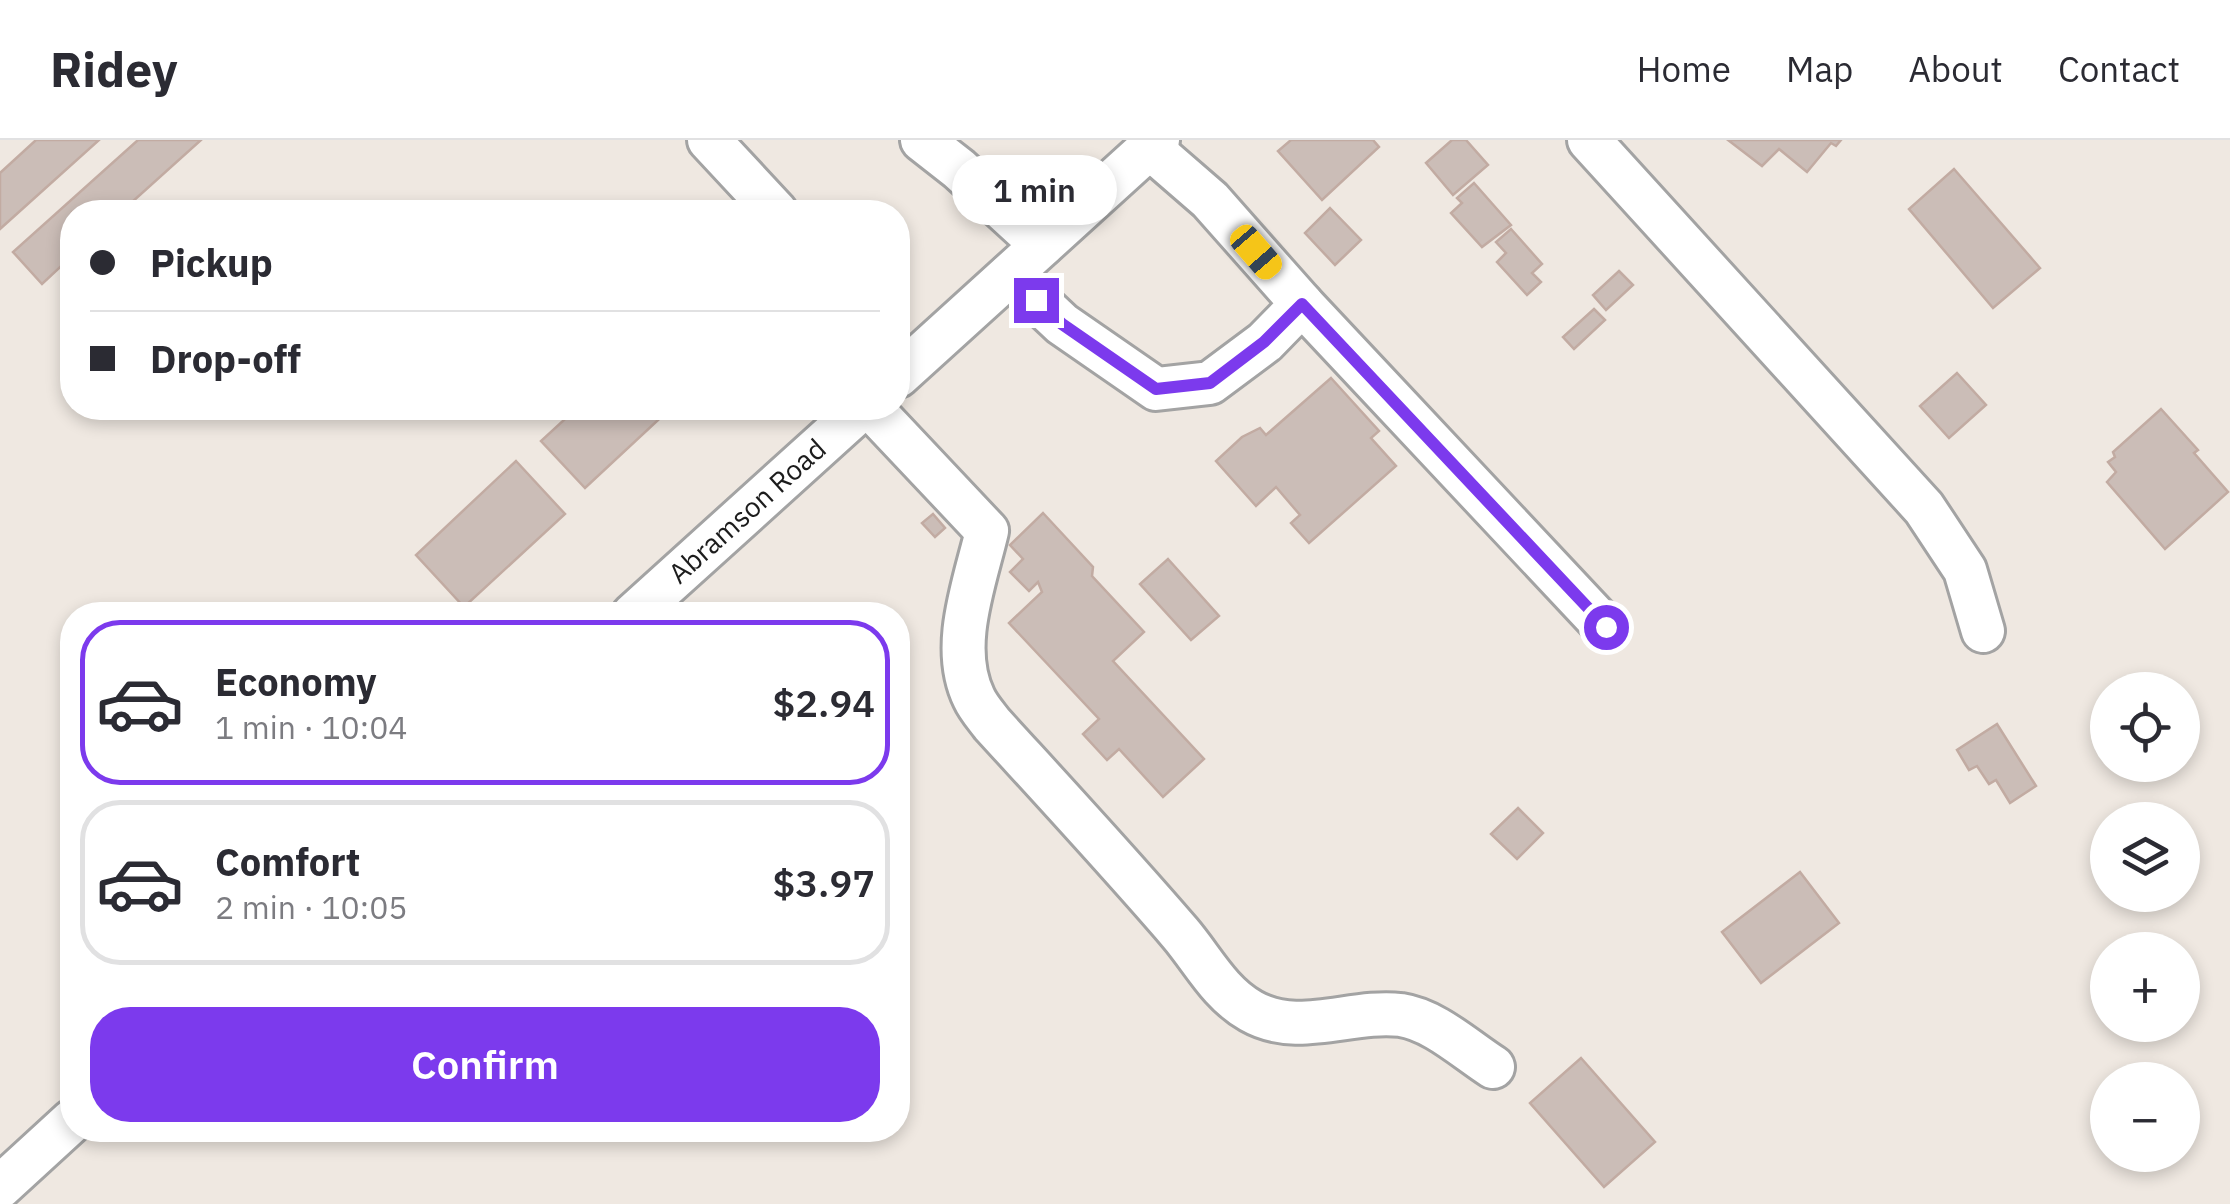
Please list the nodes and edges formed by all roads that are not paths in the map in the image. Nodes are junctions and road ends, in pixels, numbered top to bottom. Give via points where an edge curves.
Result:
1 (709, 140) edge
2 (922, 140) edge
3 (1589, 140) edge
4 (1154, 144) edge
5 (765, 200) edge
6 (1042, 246) junction
7 (1010, 275) junction
8 (1302, 304) junction
9 (910, 365) edge
10 (849, 420) edge
11 (882, 420) edge
12 (646, 602) edge
13 (1606, 627) dead end
14 (1983, 631) dead end
15 (1492, 1067) dead end
16 (60, 1132) edge
17 (0, 1187) edge

1 - 5 street
2 - 6 street
3 - 14 street via 1924,508 1966,570
4 - 6 street
4 - 8 street
6 - 7 street
7 - 8 street via 1062,324 1156,389 1210,383
7 - 9 street
8 - 13 street
10 - 12 street, Abramson Road
11 - 15 street via 987,531 963,645 974,698 1224,990 1252,1012 1282,1022 1403,1016 1431,1026
16 - 17 street

